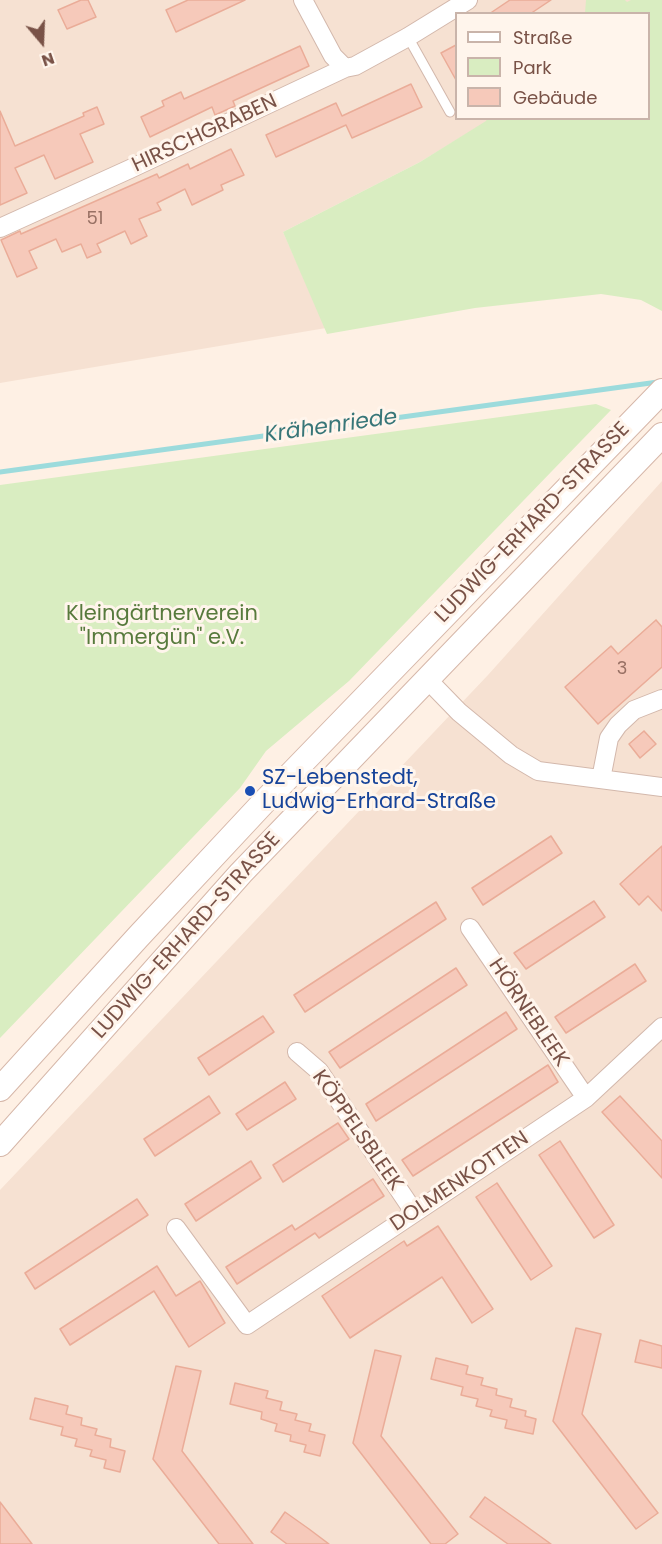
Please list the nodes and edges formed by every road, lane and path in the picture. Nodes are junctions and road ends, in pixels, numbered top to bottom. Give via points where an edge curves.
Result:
1 (303, 0) edge
2 (468, 0) edge
3 (408, 37) junction
4 (345, 68) junction
5 (450, 112) dead end
6 (0, 228) edge
7 (660, 393) edge
8 (662, 435) edge
9 (405, 656) junction
10 (426, 678) junction
11 (662, 699) edge
12 (600, 779) junction
13 (662, 788) edge
14 (470, 928) dead end
15 (662, 1027) edge
16 (297, 1052) dead end
17 (0, 1089) edge
18 (586, 1098) junction
19 (0, 1144) edge
20 (414, 1212) junction
21 (176, 1227) dead end

1 - 4 street via 333,56
2 - 3 street, HIRSCHGRABEN
3 - 4 street, HIRSCHGRABEN
3 - 5 lane
4 - 6 street, HIRSCHGRABEN
7 - 9 main road, LUDWIG-ERHARD-STRASSE
8 - 10 main road, LUDWIG-ERHARD-STRASSE
9 - 10 main road
9 - 17 main road, LUDWIG-ERHARD-STRASSE via 146,928
10 - 12 street via 459,712 511,755 538,771
10 - 19 main road, LUDWIG-ERHARD-STRASSE via 241,873
11 - 12 street via 634,710 618,725 609,738
12 - 13 street
14 - 18 street, HÖRNEBLEEK
15 - 18 street, DOLMENKOTTEN
16 - 20 street, KÖPPELSBLEEK via 319,1071
18 - 20 street, DOLMENKOTTEN
20 - 21 street, DOLMENKOTTEN via 247,1325

